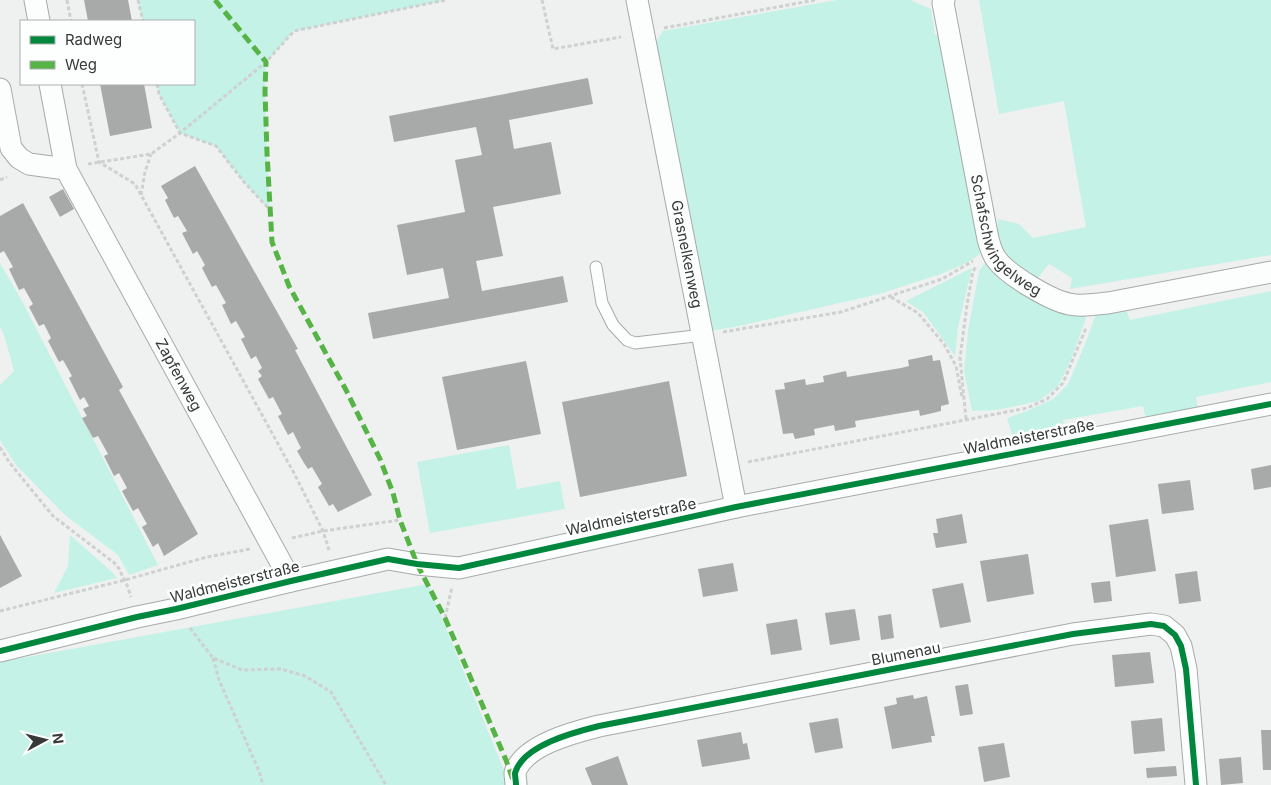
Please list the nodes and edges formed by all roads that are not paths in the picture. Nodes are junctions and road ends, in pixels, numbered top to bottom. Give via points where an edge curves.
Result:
1 (35, 0) edge
2 (637, 0) edge
3 (944, 0) edge
4 (39, 20) edge
5 (50, 85) edge
6 (0, 89) edge
7 (66, 168) junction
8 (596, 266) dead end
9 (1271, 272) edge
10 (703, 335) junction
11 (1271, 404) edge
12 (736, 507) junction
13 (291, 581) junction
14 (0, 651) edge
15 (516, 785) edge
16 (1196, 785) edge

1 - 4 street
2 - 10 street, Grasnelkenweg
3 - 9 street, Schafschwingelweg via 987,231 995,258 1002,266 1044,294 1069,304 1091,305
5 - 7 street, Zapfenweg
6 - 7 street via 11,148 18,158 29,164
7 - 13 street, Zapfenweg
8 - 10 lane via 602,303 613,325 627,340
10 - 12 street, Grasnelkenweg
11 - 12 street, Waldmeisterstraße
12 - 13 street, Waldmeisterstraße via 459,568 388,560
13 - 14 street, Waldmeisterstraße
15 - 16 street, Blumenau via 515,774 522,760 553,740 574,732 1073,634 1151,624 1164,626 1175,635 1181,646 1186,669

